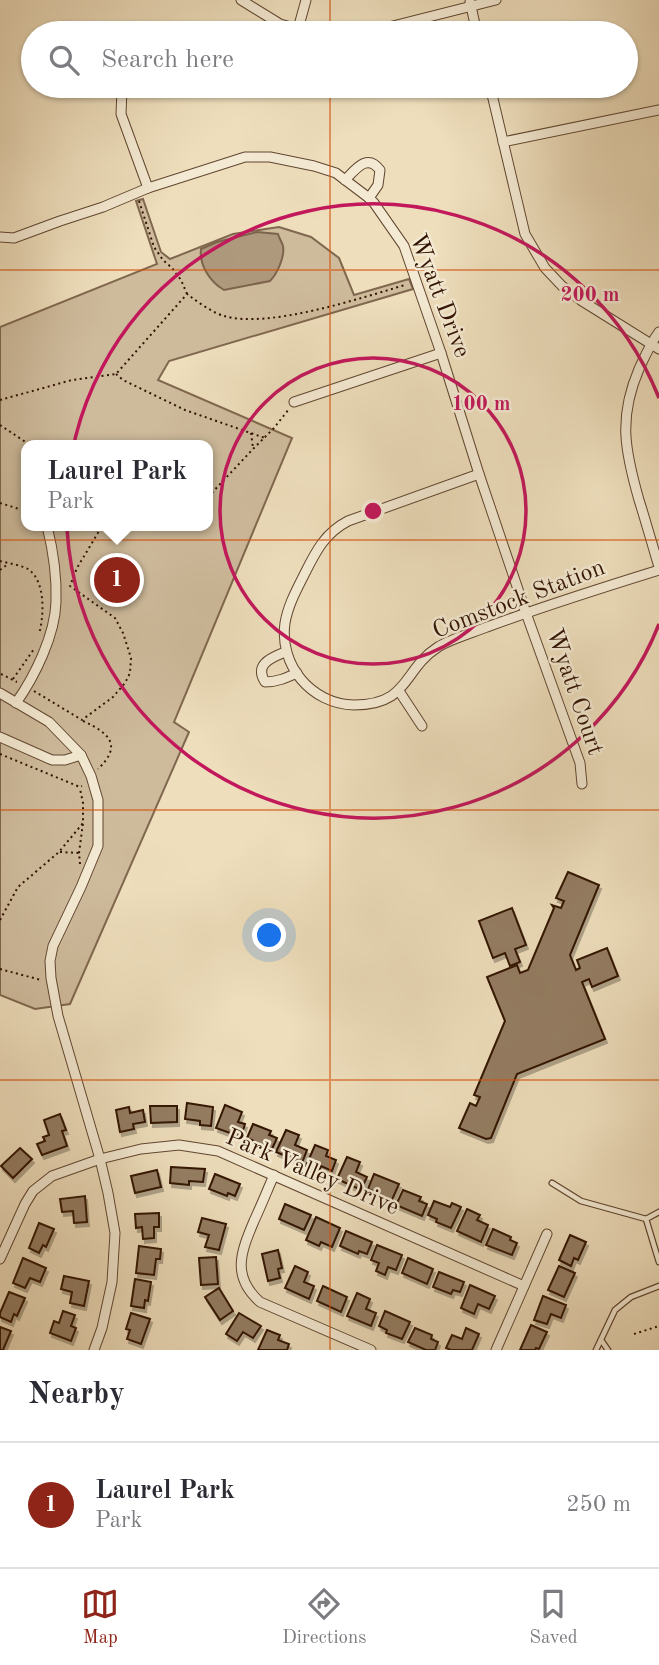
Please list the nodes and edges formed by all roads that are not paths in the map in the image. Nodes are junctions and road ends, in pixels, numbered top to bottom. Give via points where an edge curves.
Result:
1 (241, 0) edge
2 (306, 0) edge
3 (496, 0) edge
4 (470, 3) edge
5 (276, 21) edge
6 (300, 21) edge
7 (408, 21) edge
8 (474, 21) edge
9 (122, 98) edge
10 (493, 98) edge
11 (659, 110) edge
12 (503, 142) junction
13 (345, 180) junction
14 (148, 188) junction
15 (369, 198) junction
16 (0, 237) edge
17 (659, 332) edge
18 (650, 344) junction
19 (659, 349) edge
20 (441, 354) junction
21 (294, 402) road end
22 (479, 474) junction
23 (48, 531) edge
24 (659, 568) edge
25 (526, 612) junction
26 (285, 652) junction
27 (297, 673) junction
28 (399, 691) junction
29 (0, 693) edge
30 (16, 703) junction
31 (422, 726) dead end
32 (0, 737) edge
33 (81, 755) junction
34 (582, 784) dead end
35 (100, 1159) junction
36 (274, 1175) junction
37 (552, 1183) dead end
38 (659, 1212) edge
39 (646, 1219) junction
40 (547, 1234) dead end
41 (0, 1259) edge
42 (659, 1262) edge
43 (524, 1286) junction
44 (659, 1286) edge
45 (600, 1339) junction
46 (94, 1350) edge
47 (371, 1350) edge
48 (496, 1350) edge
49 (596, 1350) edge
50 (608, 1350) edge

1 - 5 street
2 - 6 street
3 - 4 street
4 - 7 street
4 - 8 street
9 - 14 street via 121,114
10 - 12 street
11 - 12 street
12 - 18 street via 525,234 545,268 582,301
13 - 14 street, Wyatt Drive via 314,166 245,157
13 - 15 street, Wyatt Drive
13 - 15 street via 358,167 373,163 380,170 378,185
14 - 16 street, Wyatt Drive via 14,238
15 - 20 street, Wyatt Drive via 404,246
17 - 18 street
18 - 19 street
18 - 24 street via 628,398 626,438 628,461
20 - 21 street
20 - 22 street, Wyatt Drive
22 - 25 street, Wyatt Drive
22 - 26 street via 348,521 326,537 290,603
23 - 30 street via 57,602 52,631
24 - 25 street, Comstock Station
25 - 28 street, Comstock Station via 439,646
25 - 34 street, Wyatt Court via 580,763
26 - 27 street
26 - 27 street via 265,663 261,676 271,682
27 - 28 street via 319,696 353,705 380,702
28 - 31 street
29 - 30 street
30 - 33 street via 49,722
32 - 33 street via 52,760
33 - 35 street via 98,800 98,846 50,961 58,1016
35 - 36 street, Park Valley Drive via 179,1145 218,1151
35 - 41 street, Park Valley Drive via 52,1176 33,1191
35 - 46 street via 115,1233 112,1282
36 - 43 street, Park Valley Drive
36 - 47 street via 243,1247 244,1283 260,1302
37 - 39 lane via 581,1201
38 - 39 lane
39 - 42 lane
40 - 43 street
43 - 48 street
44 - 45 lane via 623,1302
45 - 49 lane
45 - 50 lane

